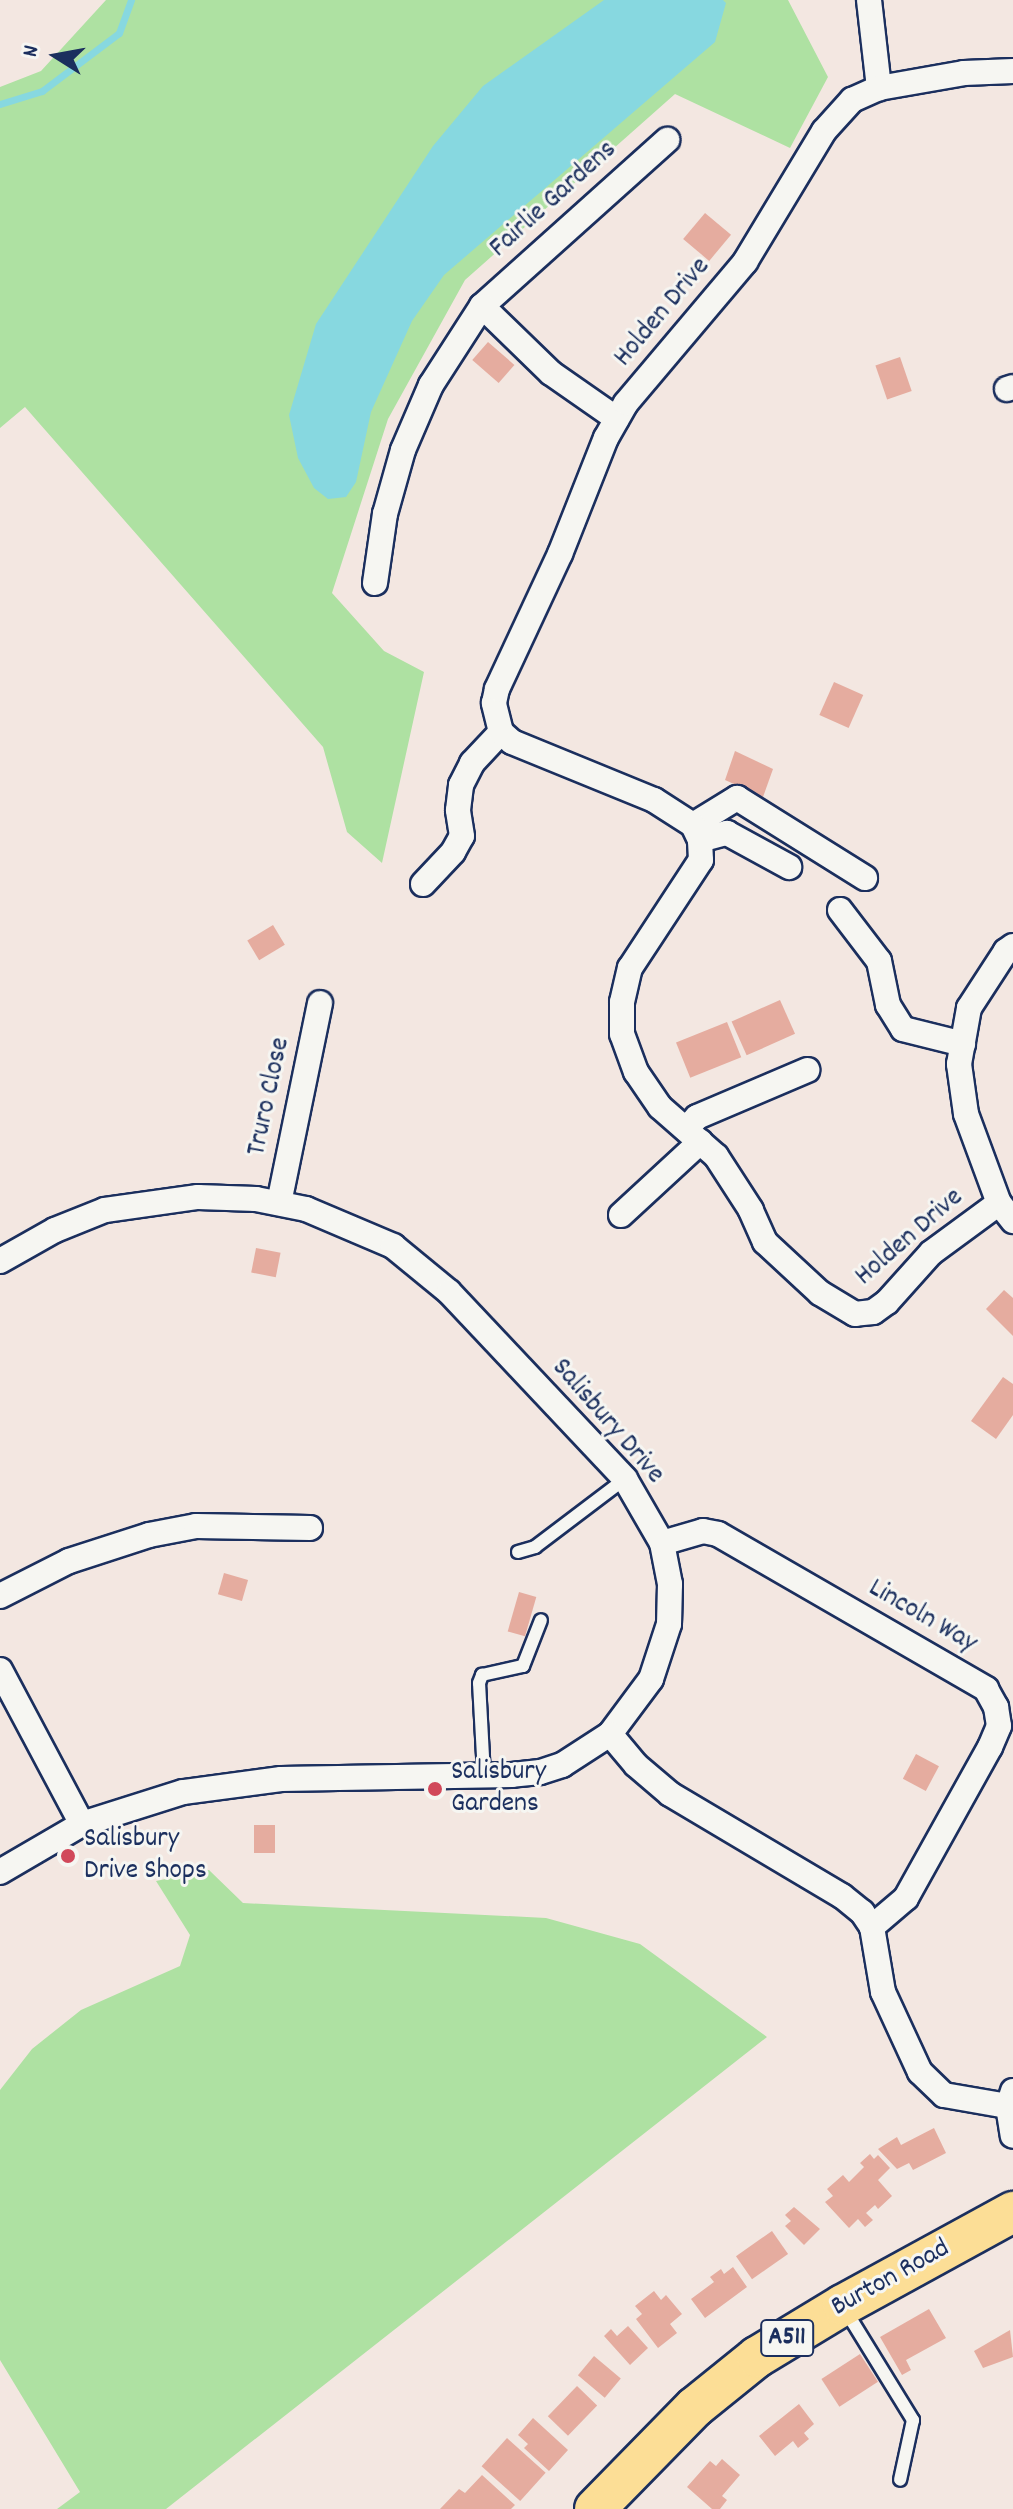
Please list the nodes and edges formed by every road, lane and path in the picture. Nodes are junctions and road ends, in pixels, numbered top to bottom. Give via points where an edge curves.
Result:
1 (869, 0) edge
2 (1013, 71) edge
3 (879, 88) junction
4 (667, 140) dead end
5 (482, 306) junction
6 (617, 419) junction
7 (375, 583) dead end
8 (501, 732) junction
9 (697, 832) junction
10 (789, 867) dead end
11 (865, 878) dead end
12 (423, 884) dead end
13 (840, 910) dead end
14 (1013, 946) edge
15 (320, 1003) dead end
16 (963, 1044) junction
17 (807, 1070) dead end
18 (693, 1136) junction
19 (279, 1203) junction
20 (1006, 1212) edge
21 (621, 1215) dead end
22 (0, 1261) edge
23 (625, 1479) junction
24 (310, 1528) dead end
25 (662, 1543) junction
26 (518, 1552) dead end
27 (0, 1596) edge
28 (541, 1620) dead end
29 (0, 1670) edge
30 (610, 1734) junction
31 (484, 1775) junction
32 (82, 1824) junction
33 (0, 1872) edge
34 (872, 1927) junction
35 (1011, 2098) edge
36 (1013, 2136) edge
37 (1013, 2212) edge
38 (843, 2305) junction
39 (900, 2480) dead end
40 (595, 2509) edge

1 - 3 street
2 - 3 street, Holden Drive via 964,73
3 - 6 street, Holden Drive via 852,100 824,131 745,262
4 - 5 street, Fairlie Gardens
5 - 6 street via 551,373
5 - 7 street, Fairlie Gardens via 431,385 403,450 385,514
6 - 8 street, Holden Drive via 497,689 494,703
8 - 9 street via 512,742 654,800
8 - 12 street via 472,763 461,785 462,836
9 - 10 street via 727,833
9 - 11 street via 737,798
9 - 18 street, Holden Drive via 701,860 630,968 622,1002 622,1034 636,1072 660,1107
13 - 16 street via 879,961 888,1005 903,1029
14 - 16 street via 969,1008
15 - 19 street, Truro Close
16 - 20 street via 959,1064 966,1114
17 - 18 street via 697,1117
18 - 20 street, Holden Drive via 723,1166 765,1242 820,1293 855,1314 873,1312 931,1253
18 - 21 street
19 - 22 street, Salisbury Drive via 198,1197 135,1204 68,1224
19 - 23 street, Salisbury Drive via 360,1230 422,1268
23 - 25 street, Salisbury Drive
23 - 26 lane via 535,1547
24 - 27 street via 196,1526 149,1535 69,1561
25 - 30 street, Salisbury Drive via 670,1584 669,1624 661,1654 651,1679
25 - 34 street, Lincoln Way via 703,1531 718,1534 986,1689 996,1707 999,1726 990,1747 933,1854 906,1898
28 - 31 lane via 523,1666 482,1675 479,1683
29 - 32 street
30 - 31 street, Salisbury Drive via 580,1756 540,1772
30 - 34 street via 670,1794 842,1896
31 - 32 street, Salisbury Drive via 249,1781 183,1792
32 - 33 street, Salisbury Drive
34 - 35 street via 883,1992 920,2072 944,2095
35 - 36 street
37 - 38 highway, Burton Road / A511
38 - 39 lane via 913,2420
38 - 40 highway, Burton Road / A511 via 723,2381

